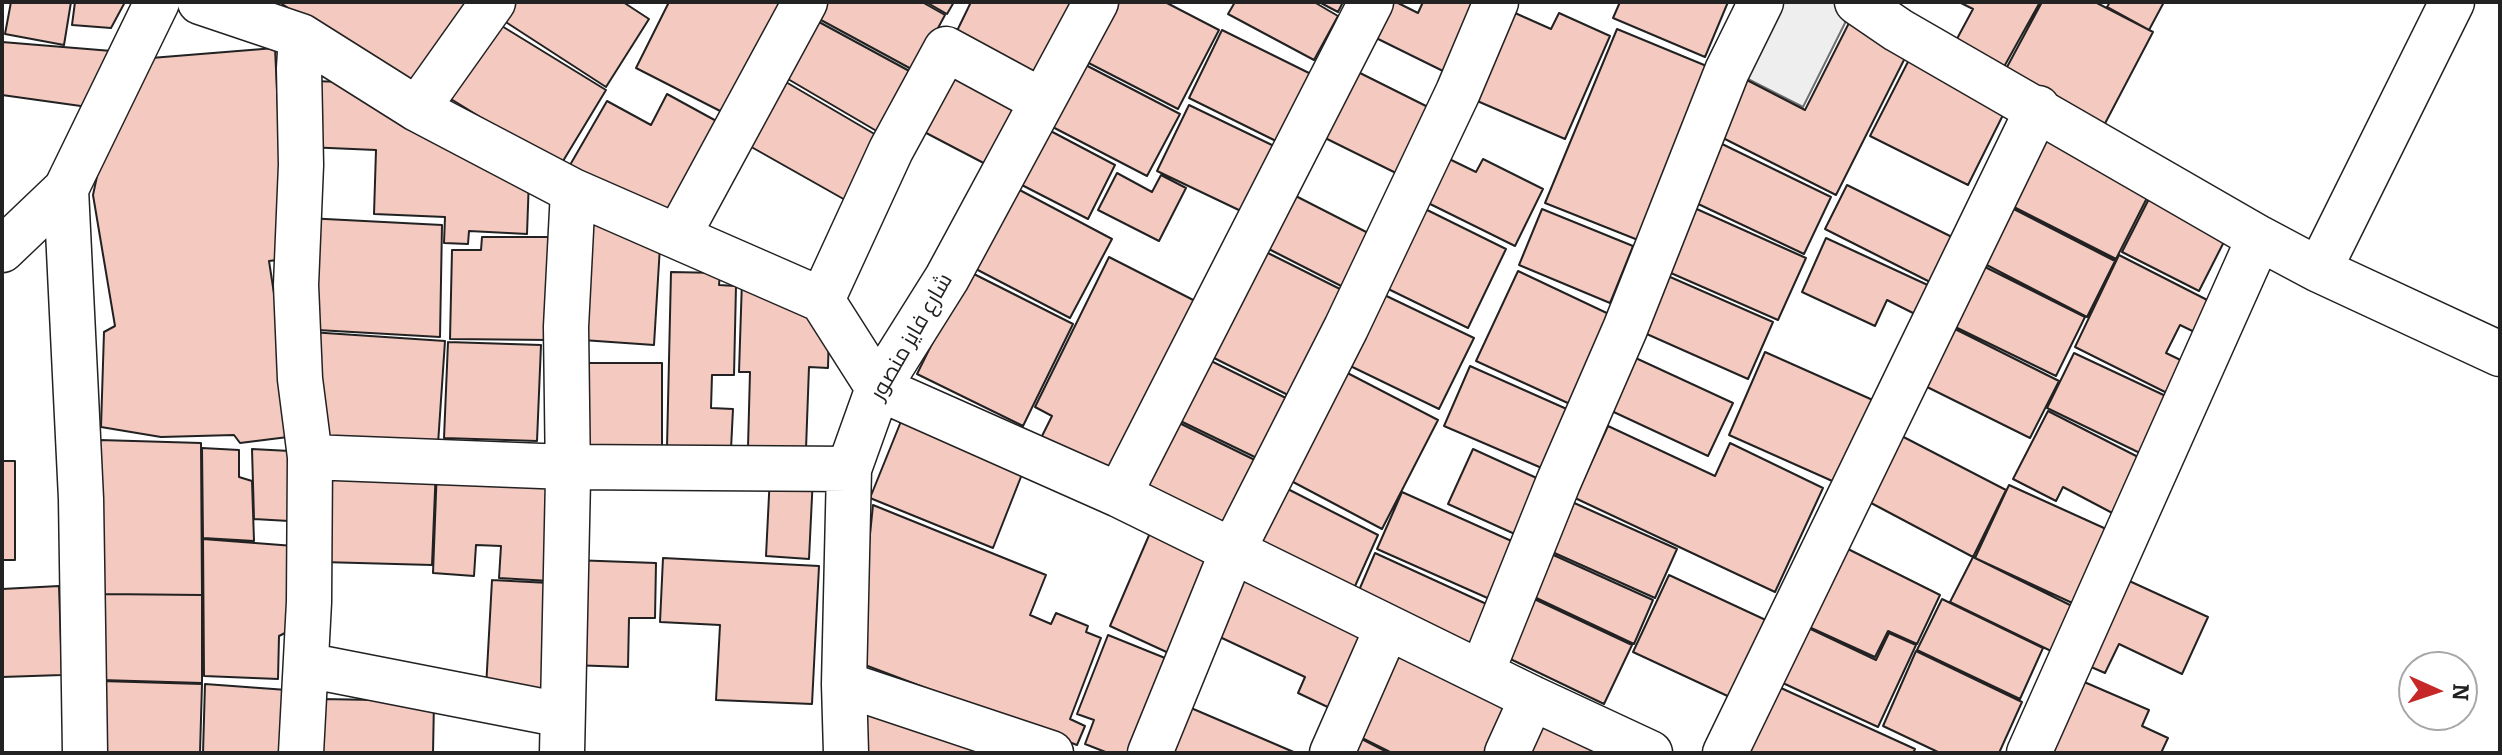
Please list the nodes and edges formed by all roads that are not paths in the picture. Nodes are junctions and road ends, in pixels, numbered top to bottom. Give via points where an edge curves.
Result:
1 (157, 2) edge
2 (200, 2) edge
3 (493, 2) edge
4 (805, 2) edge
5 (1096, 2) edge
6 (1371, 2) edge
7 (1496, 2) edge
8 (1761, 2) edge
9 (1857, 2) edge
10 (2452, 2) edge
11 (1906, 16) edge
12 (301, 36) junction
13 (1042, 101) junction
14 (2038, 108) junction
15 (417, 109) junction
16 (66, 189) junction
17 (573, 191) junction
18 (678, 236) junction
19 (2259, 238) junction
20 (2, 250) edge
21 (2319, 270) junction
22 (822, 300) junction
23 (2500, 354) edge
24 (878, 388) junction
25 (310, 457) junction
26 (567, 467) junction
27 (849, 469) junction
28 (1119, 495) junction
29 (1232, 552) junction
30 (1387, 628) junction
31 (306, 665) junction
32 (1482, 672) junction
33 (844, 684) junction
34 (1532, 698) junction
35 (562, 734) edge
36 (85, 753) edge
37 (301, 753) edge
38 (846, 753) edge
39 (1051, 753) edge
40 (1150, 753) edge
41 (1332, 753) edge
42 (1507, 753) edge
43 (1650, 753) edge
44 (1725, 753) edge
45 (2029, 753) edge

1 - 16 street
2 - 12 street
3 - 15 street
4 - 18 street
5 - 13 street, شارع فايز منصور
6 - 28 street
7 - 29 street via 1346,328
8 - 32 street via 1727,71
9 - 11 street
10 - 21 street
11 - 14 street
12 - 15 street
12 - 25 street via 296,285
13 - 22 street via 946,49 891,150
13 - 24 street, شارع فايز منصور via 947,278
14 - 19 street
14 - 44 street
15 - 17 street
16 - 20 street
16 - 36 street via 81,499
17 - 18 street
17 - 26 street via 566,327
18 - 22 street
19 - 21 street
19 - 45 street
21 - 23 street
22 - 24 street
24 - 27 street, شارع فايز منصور
24 - 28 street
25 - 26 street
25 - 31 street
26 - 27 street
26 - 35 street
27 - 33 street, شارع فايز منصور
28 - 29 street
29 - 30 street
29 - 40 street
30 - 32 street
30 - 41 street
31 - 35 street
31 - 37 street
32 - 34 street
33 - 38 street, شارع فايز منصور
33 - 39 street
34 - 42 street
34 - 43 street

